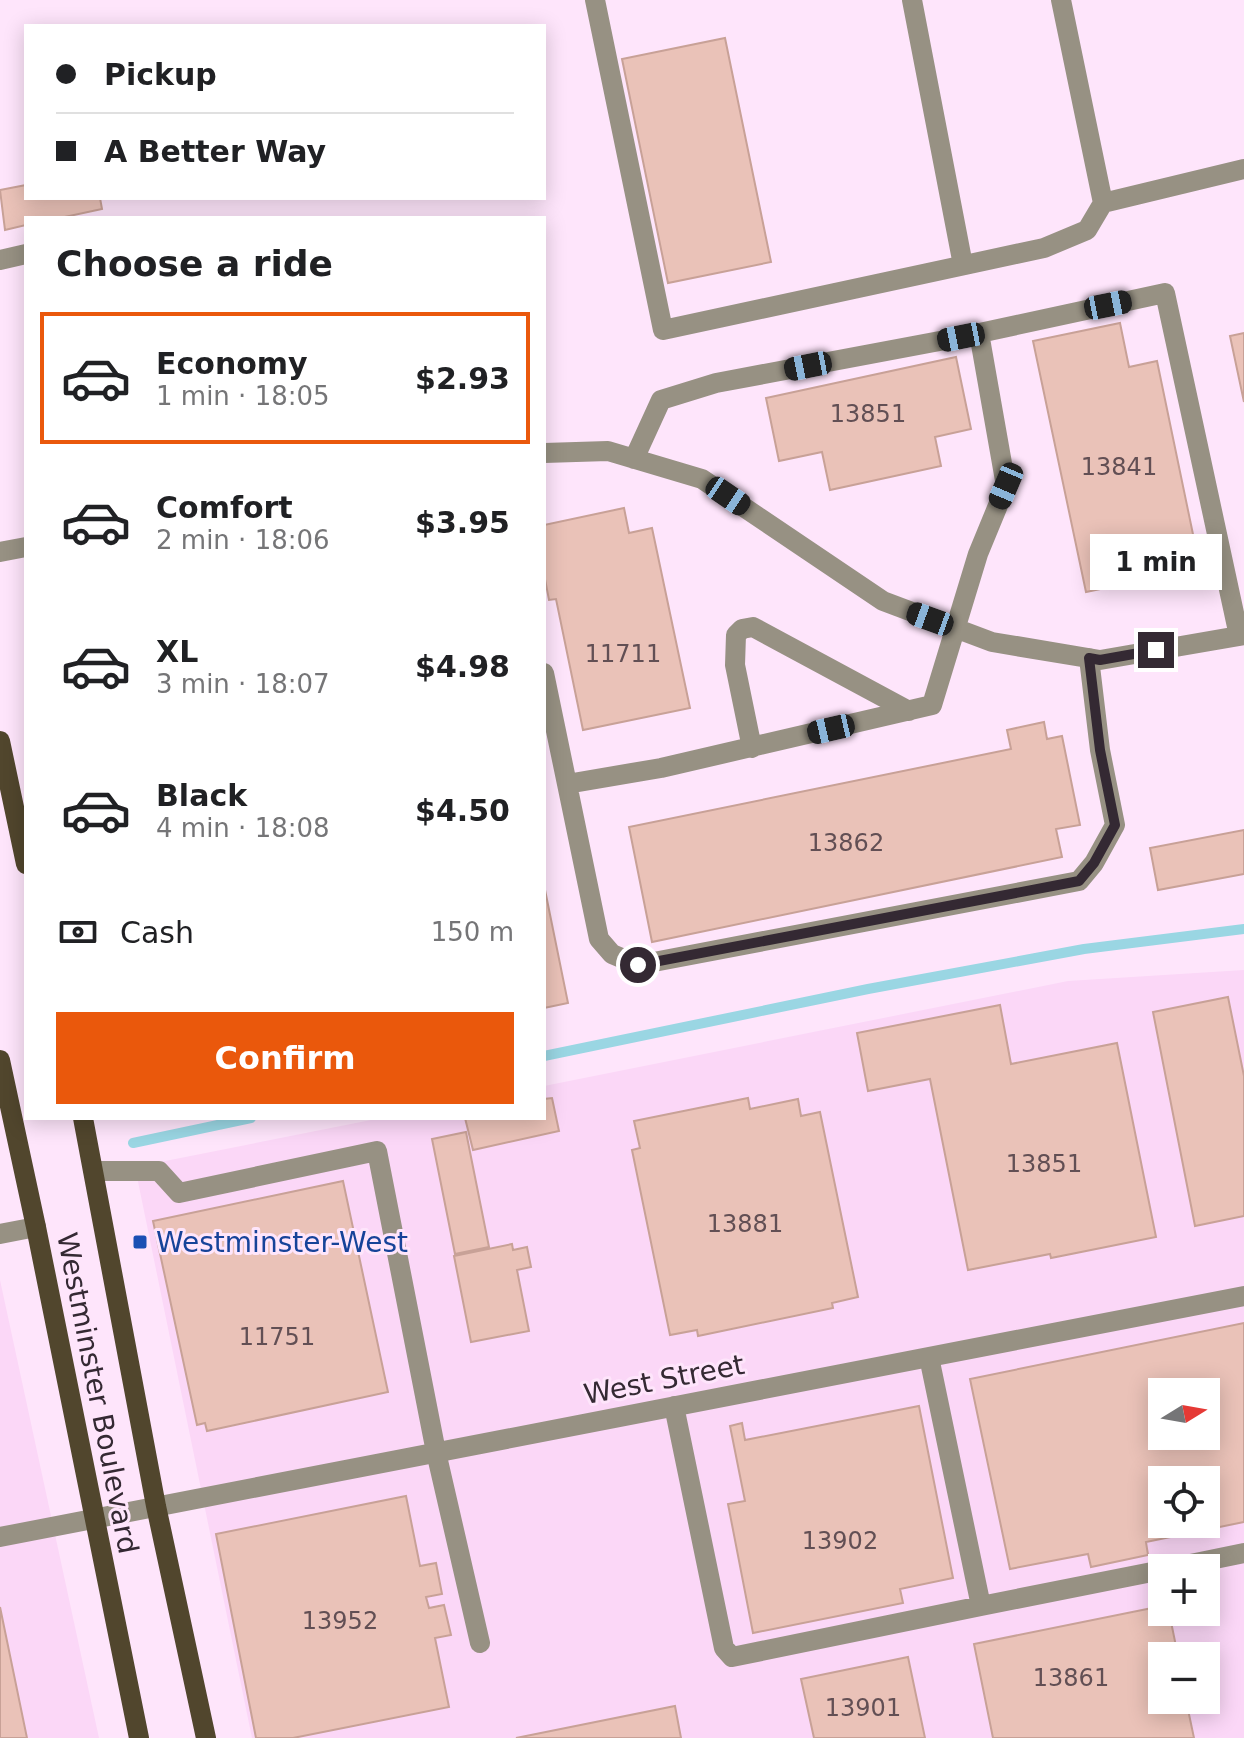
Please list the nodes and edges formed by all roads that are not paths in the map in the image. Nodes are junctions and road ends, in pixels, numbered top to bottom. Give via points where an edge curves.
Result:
1 (595, 0) edge
2 (912, 0) edge
3 (1061, 0) edge
4 (1244, 169) edge
5 (1103, 203) junction
6 (24, 254) edge
7 (0, 260) edge
8 (963, 265) junction
9 (979, 333) junction
10 (546, 453) edge
11 (634, 459) junction
12 (24, 547) edge
13 (0, 552) edge
14 (954, 628) junction
15 (1242, 636) edge
16 (1089, 658) junction
17 (546, 683) edge
18 (909, 711) junction
19 (0, 741) edge
20 (752, 748) junction
21 (567, 784) junction
22 (24, 855) edge
23 (0, 1060) edge
24 (83, 1120) edge
25 (94, 1171) junction
26 (36, 1227) junction
27 (0, 1234) edge
28 (1244, 1296) edge
29 (929, 1357) junction
30 (674, 1406) junction
31 (436, 1452) junction
32 (156, 1506) junction
33 (94, 1519) junction
34 (0, 1537) edge
35 (1244, 1553) edge
36 (1220, 1558) edge
37 (1148, 1573) edge
38 (981, 1606) junction
39 (480, 1643) dead end
40 (139, 1738) edge
41 (206, 1738) edge

1 - 8 street via 663,330
2 - 8 street
3 - 5 street
4 - 5 street
5 - 8 street via 1087,230 1044,248
6 - 7 street
9 - 11 street via 716,383 661,400
9 - 14 street via 1006,486
9 - 15 street via 1165,293
10 - 11 street via 608,451
11 - 14 street via 702,479 883,601
12 - 13 street
14 - 16 street via 992,642
14 - 18 street via 932,705
15 - 16 street
16 - 21 street via 1115,825 1079,881 638,965 612,954 599,939
17 - 21 street
18 - 20 street
18 - 20 street via 753,627 742,629 736,635 735,665
19 - 22 main road
20 - 21 street
23 - 26 main road, Westminster Boulevard
24 - 25 main road, Westminster Boulevard
25 - 31 street via 159,1171 179,1193 377,1151
25 - 32 main road, Westminster Boulevard
26 - 27 street
26 - 33 main road, Westminster Boulevard
28 - 29 street, West Street
29 - 30 street, West Street
29 - 38 street
30 - 31 street, West Street
30 - 38 street via 724,1648 732,1657
31 - 32 street, West Street
31 - 39 street
32 - 33 street, West Street
32 - 41 main road, Westminster Boulevard
33 - 34 street, West Street
33 - 40 main road, Westminster Boulevard
35 - 36 street
37 - 38 street

